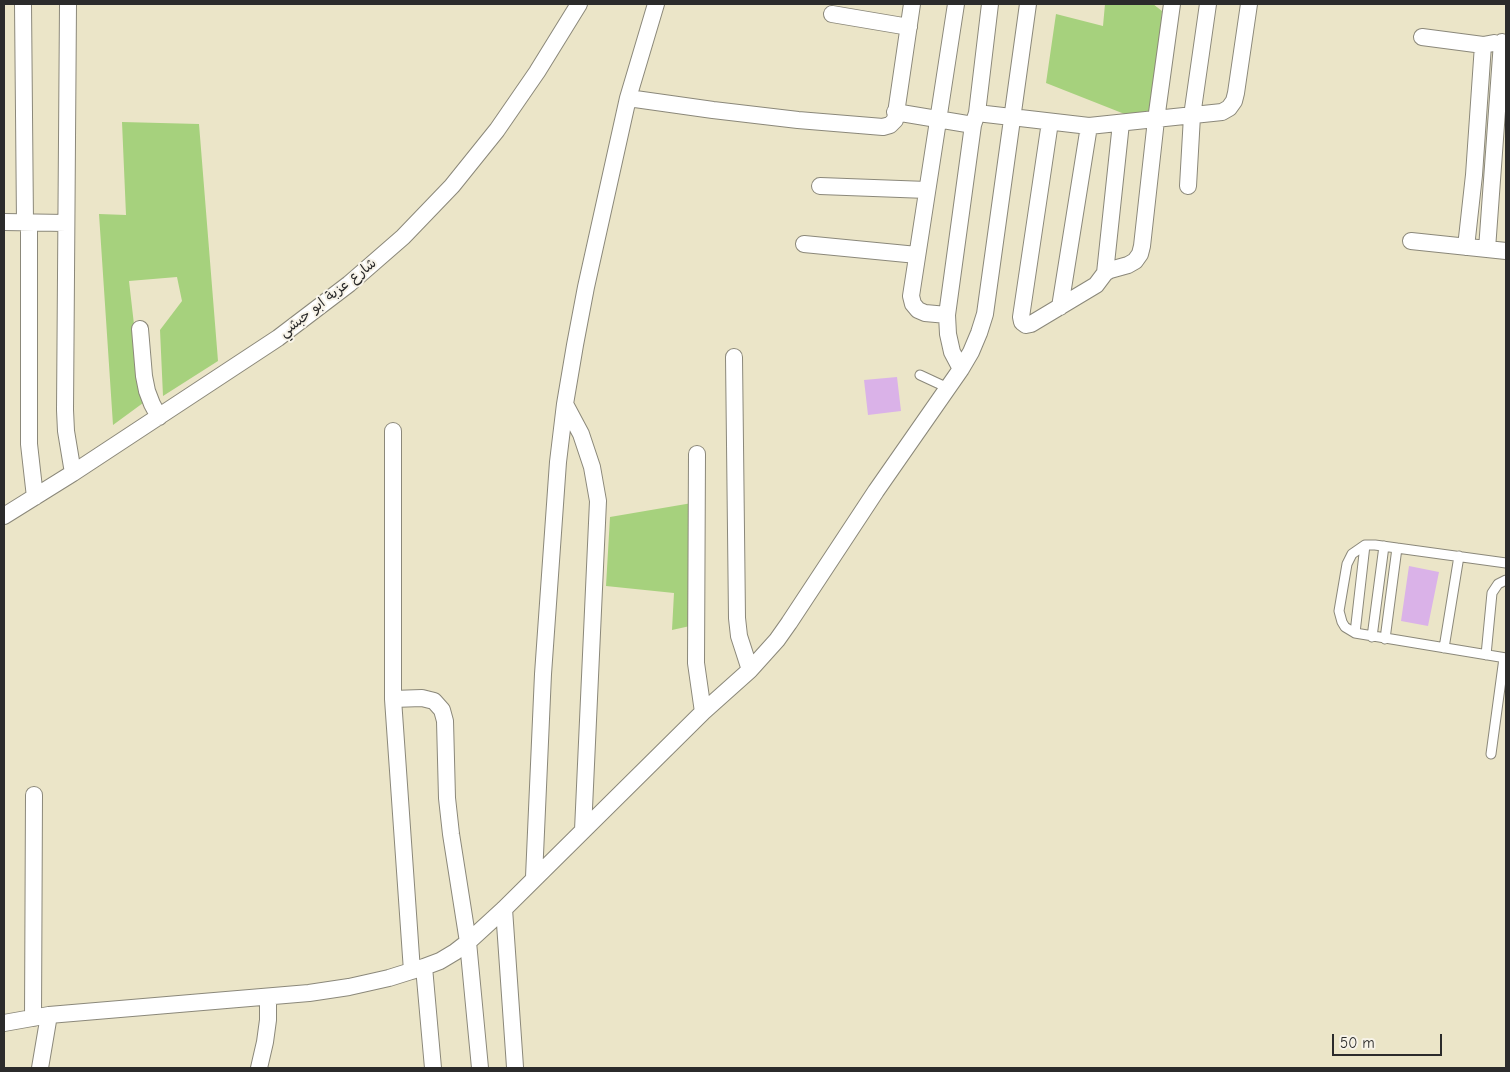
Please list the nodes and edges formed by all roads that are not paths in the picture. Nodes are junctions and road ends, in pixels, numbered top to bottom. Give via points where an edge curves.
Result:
1 (23, 4) edge
2 (68, 4) edge
3 (579, 4) edge
4 (656, 4) edge
5 (912, 4) edge
6 (956, 4) edge
7 (990, 4) edge
8 (1028, 4) edge
9 (1172, 4) edge
10 (1208, 4) edge
11 (1249, 4) edge
12 (832, 14) dead end
13 (909, 27) junction
14 (1422, 37) dead end
15 (1504, 42) edge
16 (1484, 45) junction
17 (628, 98) junction
18 (896, 112) junction
19 (1192, 116) junction
20 (1012, 118) junction
21 (939, 119) junction
22 (975, 119) junction
23 (1156, 120) junction
24 (1050, 122) junction
25 (1121, 123) junction
26 (1089, 126) junction
27 (820, 186) dead end
28 (1188, 186) dead end
29 (926, 190) junction
30 (4, 222) edge
31 (27, 222) junction
32 (66, 223) junction
33 (1412, 241) dead end
34 (804, 244) dead end
35 (1466, 247) junction
36 (1487, 249) junction
37 (1506, 251) edge
38 (917, 255) junction
39 (1105, 273) junction
40 (1060, 307) junction
41 (947, 315) junction
42 (140, 329) dead end
43 (734, 357) dead end
44 (961, 370) junction
45 (920, 375) dead end
46 (948, 388) junction
47 (565, 404) junction
48 (159, 417) junction
49 (393, 431) dead end
50 (697, 454) dead end
51 (73, 473) junction
52 (35, 497) junction
53 (4, 516) edge
54 (1365, 546) junction
55 (1384, 546) junction
56 (1396, 548) junction
57 (1459, 556) junction
58 (1506, 563) edge
59 (1506, 580) edge
60 (1355, 633) junction
61 (1372, 637) junction
62 (1385, 639) junction
63 (1444, 648) junction
64 (1486, 655) junction
65 (1505, 658) edge
66 (750, 670) junction
67 (393, 699) junction
68 (703, 712) junction
69 (1491, 754) dead end
70 (34, 795) dead end
71 (583, 830) junction
72 (534, 878) junction
73 (504, 909) junction
74 (468, 942) junction
75 (418, 969) junction
76 (268, 997) junction
77 (41, 1017) junction
78 (4, 1023) edge
79 (515, 1067) dead end
80 (40, 1068) edge
81 (260, 1068) edge
82 (433, 1068) edge
83 (480, 1068) edge

1 - 31 street
2 - 32 street
3 - 48 street, شارع عزبة ابو حبشي via 497,130 452,186 403,237 349,284 278,338
4 - 17 street
5 - 13 street
6 - 21 street
7 - 22 street
8 - 20 street
9 - 23 street
10 - 19 street
11 - 19 street via 1234,101 1222,112
12 - 13 street
13 - 18 street
14 - 16 street
15 - 16 street
15 - 36 street
16 - 35 street
17 - 18 street via 798,120 883,127 890,125
17 - 47 street via 584,297
18 - 21 street
19 - 23 street
19 - 28 street
20 - 22 street
20 - 24 street
20 - 44 street via 985,314
21 - 22 street
21 - 29 street
22 - 41 street
23 - 25 street
23 - 39 street via 1140,254 1128,265
24 - 26 street
24 - 40 street via 1022,322 1030,324
25 - 26 street
25 - 39 street
26 - 40 street
27 - 29 street
29 - 38 street
30 - 31 street
31 - 32 street
31 - 52 street via 29,444
32 - 51 street via 66,431
33 - 35 street
34 - 38 street
35 - 36 street
36 - 37 street
38 - 41 street via 911,296 913,304 925,313
39 - 40 street via 1096,285
41 - 44 street via 952,352
42 - 48 street via 147,391
43 - 66 street via 737,618
44 - 46 street
45 - 46 lane
46 - 66 street via 777,640
47 - 71 street via 584,442 598,501
47 - 72 street via 543,674
48 - 51 street, شارع عزبة ابو حبشي
49 - 67 street
50 - 68 street via 696,663
51 - 52 street, شارع عزبة ابو حبشي
52 - 53 street, شارع عزبة ابو حبشي
54 - 55 lane
54 - 60 lane
54 - 60 lane via 1352,554 1346,564 1339,605 1342,622
55 - 56 lane
55 - 61 lane
56 - 57 lane
56 - 62 lane
57 - 58 lane
57 - 63 lane
59 - 64 lane via 1498,584 1492,593
60 - 61 lane
61 - 62 lane
62 - 63 lane
63 - 64 lane
64 - 65 lane
65 - 69 lane
66 - 68 street
67 - 74 street via 422,698 434,701 442,710 451,834
67 - 75 street
68 - 71 street
70 - 77 street
71 - 72 street
72 - 73 street
73 - 74 street
73 - 79 street
74 - 75 street via 440,961
74 - 83 street
75 - 76 street via 349,987
75 - 82 street
76 - 77 street
76 - 81 street via 268,1020
77 - 78 street
77 - 80 street

